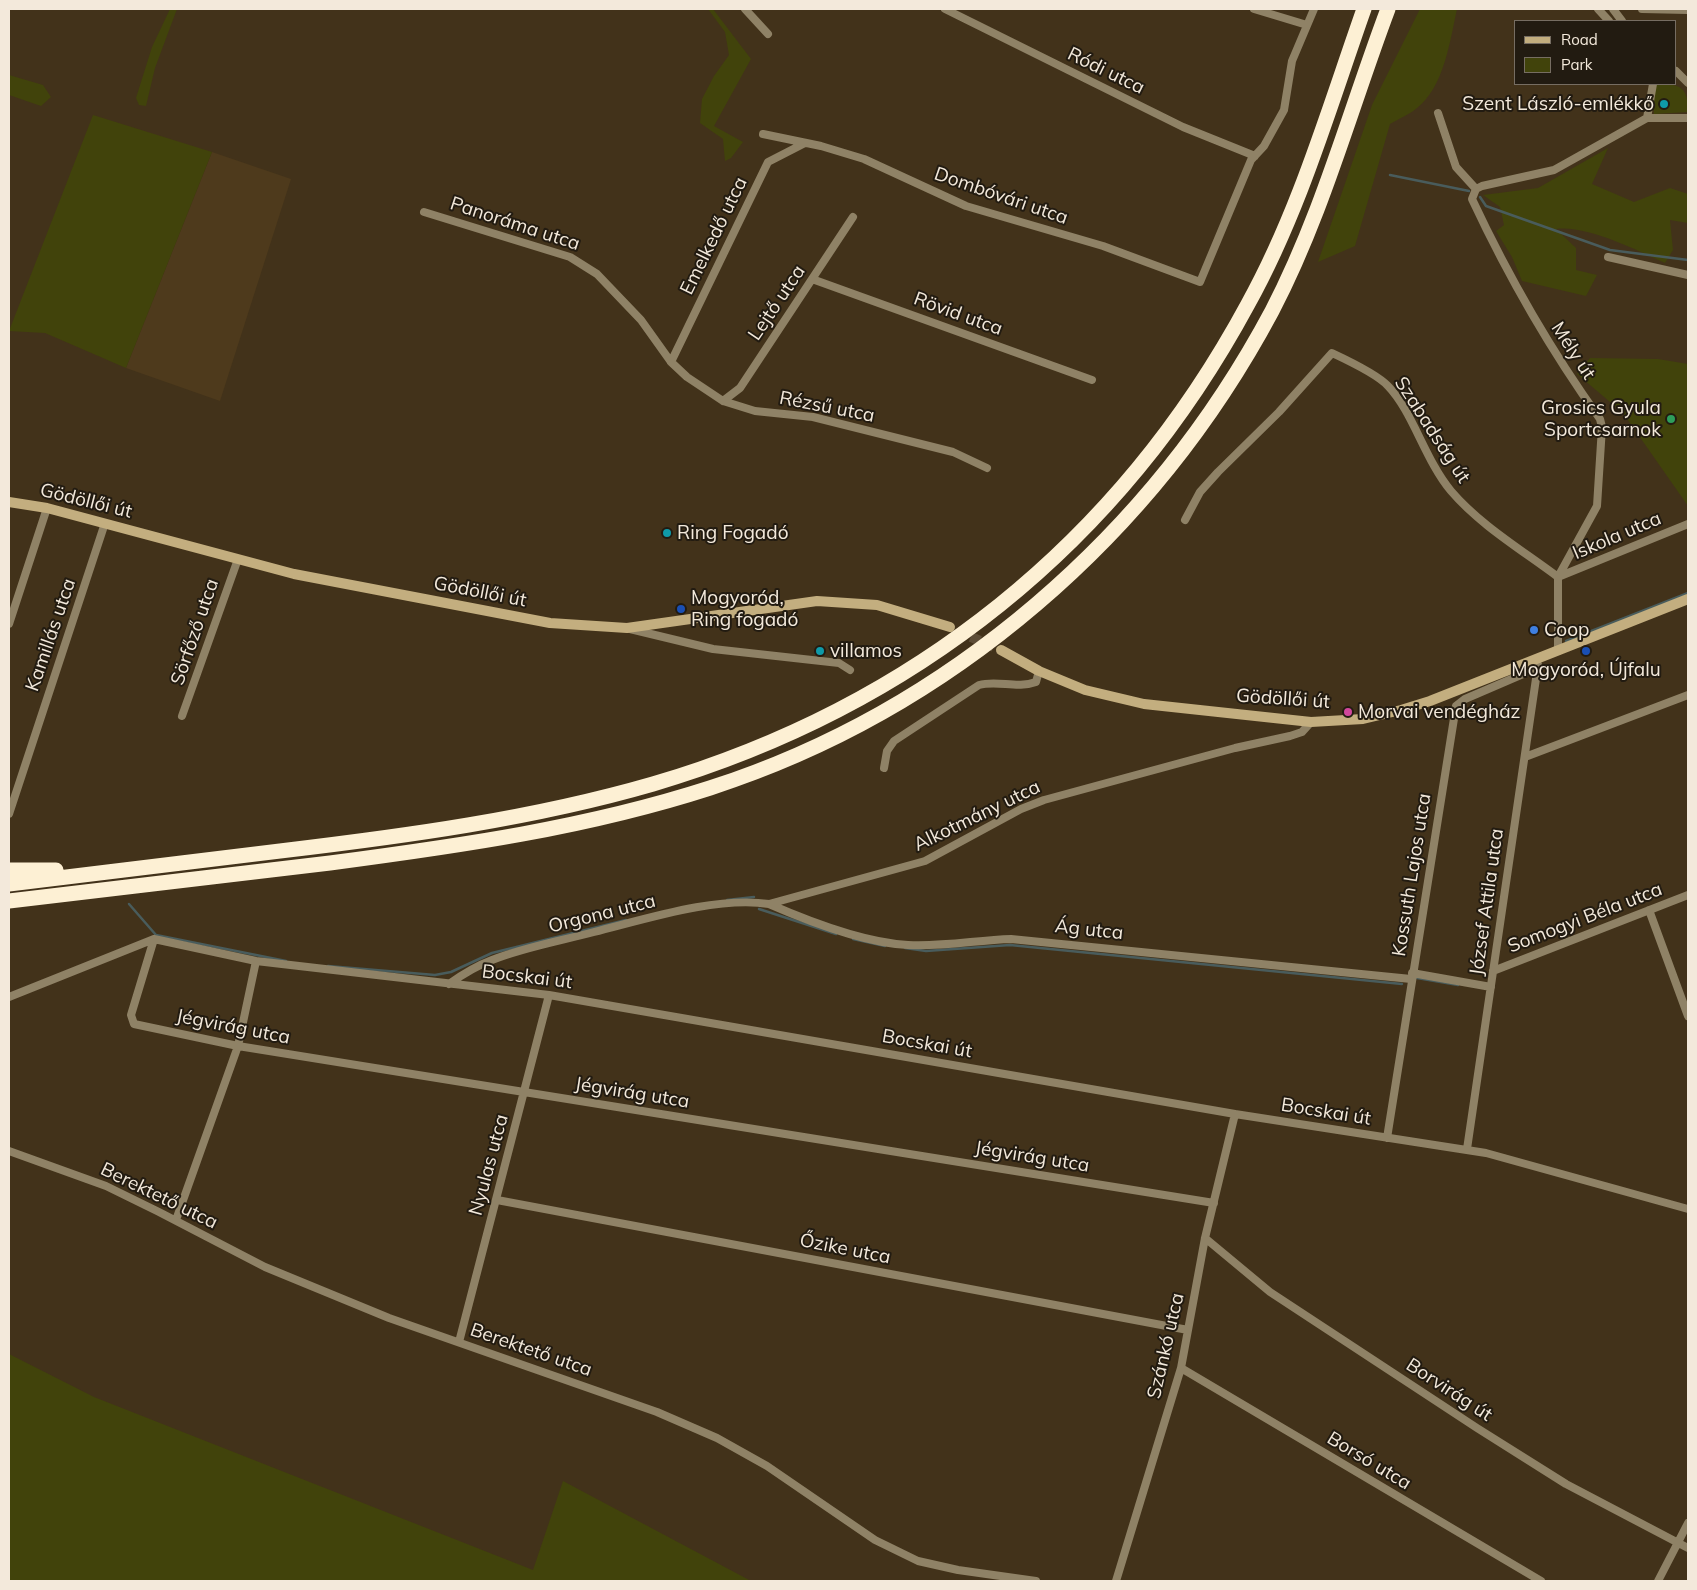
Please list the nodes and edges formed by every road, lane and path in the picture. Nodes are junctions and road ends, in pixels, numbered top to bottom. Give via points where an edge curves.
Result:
1 (745, 9) edge
2 (945, 9) edge
3 (1254, 9) edge
4 (1314, 9) edge
5 (1364, 9) edge
6 (1388, 9) edge
7 (1598, 9) edge
8 (1613, 9) edge
9 (1642, 9) edge
10 (1688, 10) edge
11 (1608, 20) edge
12 (1621, 20) edge
13 (1308, 25) junction
14 (768, 34) dead end
15 (1677, 72) edge
16 (1688, 83) edge
17 (1653, 85) edge
18 (1438, 113) dead end
19 (1647, 118) junction
20 (1688, 118) edge
21 (763, 134) dead end
22 (806, 142) junction
23 (1255, 156) junction
24 (1476, 189) junction
25 (424, 212) dead end
26 (853, 217) dead end
27 (1608, 257) dead end
28 (1688, 275) edge
29 (812, 279) junction
30 (671, 362) junction
31 (1092, 380) dead end
32 (723, 401) junction
33 (987, 468) dead end
34 (9, 502) edge
35 (47, 508) junction
36 (1185, 520) dead end
37 (105, 523) junction
38 (1688, 524) edge
39 (238, 559) junction
40 (1558, 577) junction
41 (1688, 599) edge
42 (9, 624) edge
43 (950, 627) tunnel mouth
44 (628, 628) junction
45 (1001, 650) tunnel mouth
46 (1558, 651) junction
47 (1538, 663) junction
48 (850, 670) dead end
49 (1039, 671) junction
50 (1688, 695) edge
51 (182, 716) dead end
52 (1311, 722) junction
53 (1524, 757) junction
54 (884, 768) dead end
55 (9, 814) edge
56 (9, 870) edge
57 (125, 870) junction
58 (9, 884) edge
59 (1688, 895) edge
60 (9, 901) edge
61 (769, 904) junction
62 (1649, 910) junction
63 (154, 939) junction
64 (256, 961) junction
65 (1493, 971) junction
66 (1412, 976) junction
67 (449, 984) junction
68 (1491, 987) junction
69 (549, 995) junction
70 (9, 997) edge
71 (1688, 1016) edge
72 (238, 1046) junction
73 (525, 1092) junction
74 (1235, 1114) junction
75 (1388, 1138) junction
76 (1467, 1150) junction
77 (9, 1151) edge
78 (497, 1200) junction
79 (1214, 1203) junction
80 (1688, 1209) edge
81 (176, 1220) junction
82 (1206, 1238) junction
83 (1188, 1330) junction
84 (459, 1342) junction
85 (1181, 1368) junction
86 (1688, 1523) edge
87 (1677, 1543) junction
88 (1688, 1548) edge
89 (1036, 1581) edge
90 (1116, 1581) edge
91 (1541, 1581) edge
92 (1658, 1581) edge

1 - 14 street
2 - 23 street, Ródi utca via 1182,127
3 - 13 street
4 - 13 street
5 - 57 highway via 1291,213 1250,301 1205,379 1164,437 1090,522 1037,574 969,630 896,678 833,713 759,746 657,783 448,829
6 - 60 highway via 1318,207 1272,310 1220,398 1156,484 1103,544 1047,597 943,675 876,716 808,750 713,787 614,815 446,848
7 - 11 street
8 - 12 street
9 - 10 street
13 - 23 street via 1292,61 1284,110
15 - 16 street
17 - 19 street
18 - 24 street via 1456,167
19 - 20 street
19 - 24 street via 1554,170
21 - 22 street, Dombóvári utca
22 - 23 street, Dombóvári utca via 864,159 966,206 1103,246 1200,282
22 - 30 street, Emelkedő utca via 768,162
24 - 40 street, Mély út via 1472,199 1494,246 1560,364 1600,419 1602,427 1597,506
25 - 30 street, Panoráma utca via 570,257 583,264 597,274 641,320
26 - 29 street, Lejtő utca
27 - 28 street
29 - 31 street, Rövid utca
29 - 32 street, Lejtő utca via 740,388
30 - 32 street, Rézsű utca
32 - 33 street, Rézsű utca via 755,411 813,418 953,452
34 - 35 main road, Gödöllői út
35 - 37 main road, Gödöllői út
35 - 42 street
36 - 40 street, Szabadság út via 1200,492 1332,353 1387,384 1435,469 1452,492 1471,511
37 - 39 main road, Gödöllői út
37 - 55 street, Kamillás utca
38 - 40 street, Iskola utca
39 - 44 main road, Gödöllői út via 294,574 550,623
39 - 51 street, Sörfőző utca
40 - 46 street, Mély út
41 - 46 main road, Gödöllői út
43 - 44 main road, Gödöllői út via 877,605 817,601
44 - 48 street via 712,649 840,662
45 - 49 main road, Gödöllői út
46 - 47 main road, Gödöllői út
47 - 52 main road, Gödöllői út via 1401,710 1363,719
47 - 53 street, József Attila utca
47 - 66 street, Kossuth Lajos utca via 1456,706
49 - 52 main road, Gödöllői út via 1085,690 1144,704
49 - 54 street via 1036,682 1028,685 979,685 894,741 887,750
50 - 53 street
52 - 61 street, Alkotmány utca via 1302,732 1290,736 1226,750 1044,800 925,861
53 - 65 street, József Attila utca
56 - 57 highway
57 - 58 highway
59 - 62 street, Somogyi Béla utca
61 - 66 street, Ág utca via 897,944 1011,939
61 - 67 street, Orgona utca via 743,902 704,908 524,950 492,960
62 - 65 street, Somogyi Béla utca
62 - 71 street
63 - 64 street, Bocskai út
63 - 70 street
63 - 72 street, Jégvirág utca via 131,1014 134,1024
64 - 67 street, Bocskai út
64 - 72 street
65 - 68 street, József Attila utca
66 - 68 street, Ág utca
66 - 75 street, Kossuth Lajos utca
67 - 69 street, Bocskai út
68 - 76 street, József Attila utca
69 - 73 street, Nyulas utca
69 - 74 street, Bocskai út
72 - 73 street, Jégvirág utca
72 - 81 street
73 - 78 street, Nyulas utca
73 - 79 street, Jégvirág utca
74 - 75 street, Bocskai út
74 - 79 street, Szánkó utca
75 - 76 street, Bocskai út
76 - 80 street, Bocskai út via 1486,1152
77 - 81 street, Berektető utca via 106,1186
78 - 83 street, Őzike utca
78 - 84 street, Nyulas utca
79 - 82 street, Szánkó utca
81 - 84 street, Berektető utca via 265,1267 389,1318
82 - 83 street, Szánkó utca
82 - 87 street, Borvirág út via 1270,1292 1477,1428 1566,1484
83 - 85 street, Szánkó utca
84 - 89 street, Berektető utca via 657,1412 717,1438 767,1466 875,1540 918,1561
85 - 90 street, Szánkó utca
85 - 91 street, Borsó utca
86 - 87 street
87 - 88 street, Borvirág út
87 - 92 street

